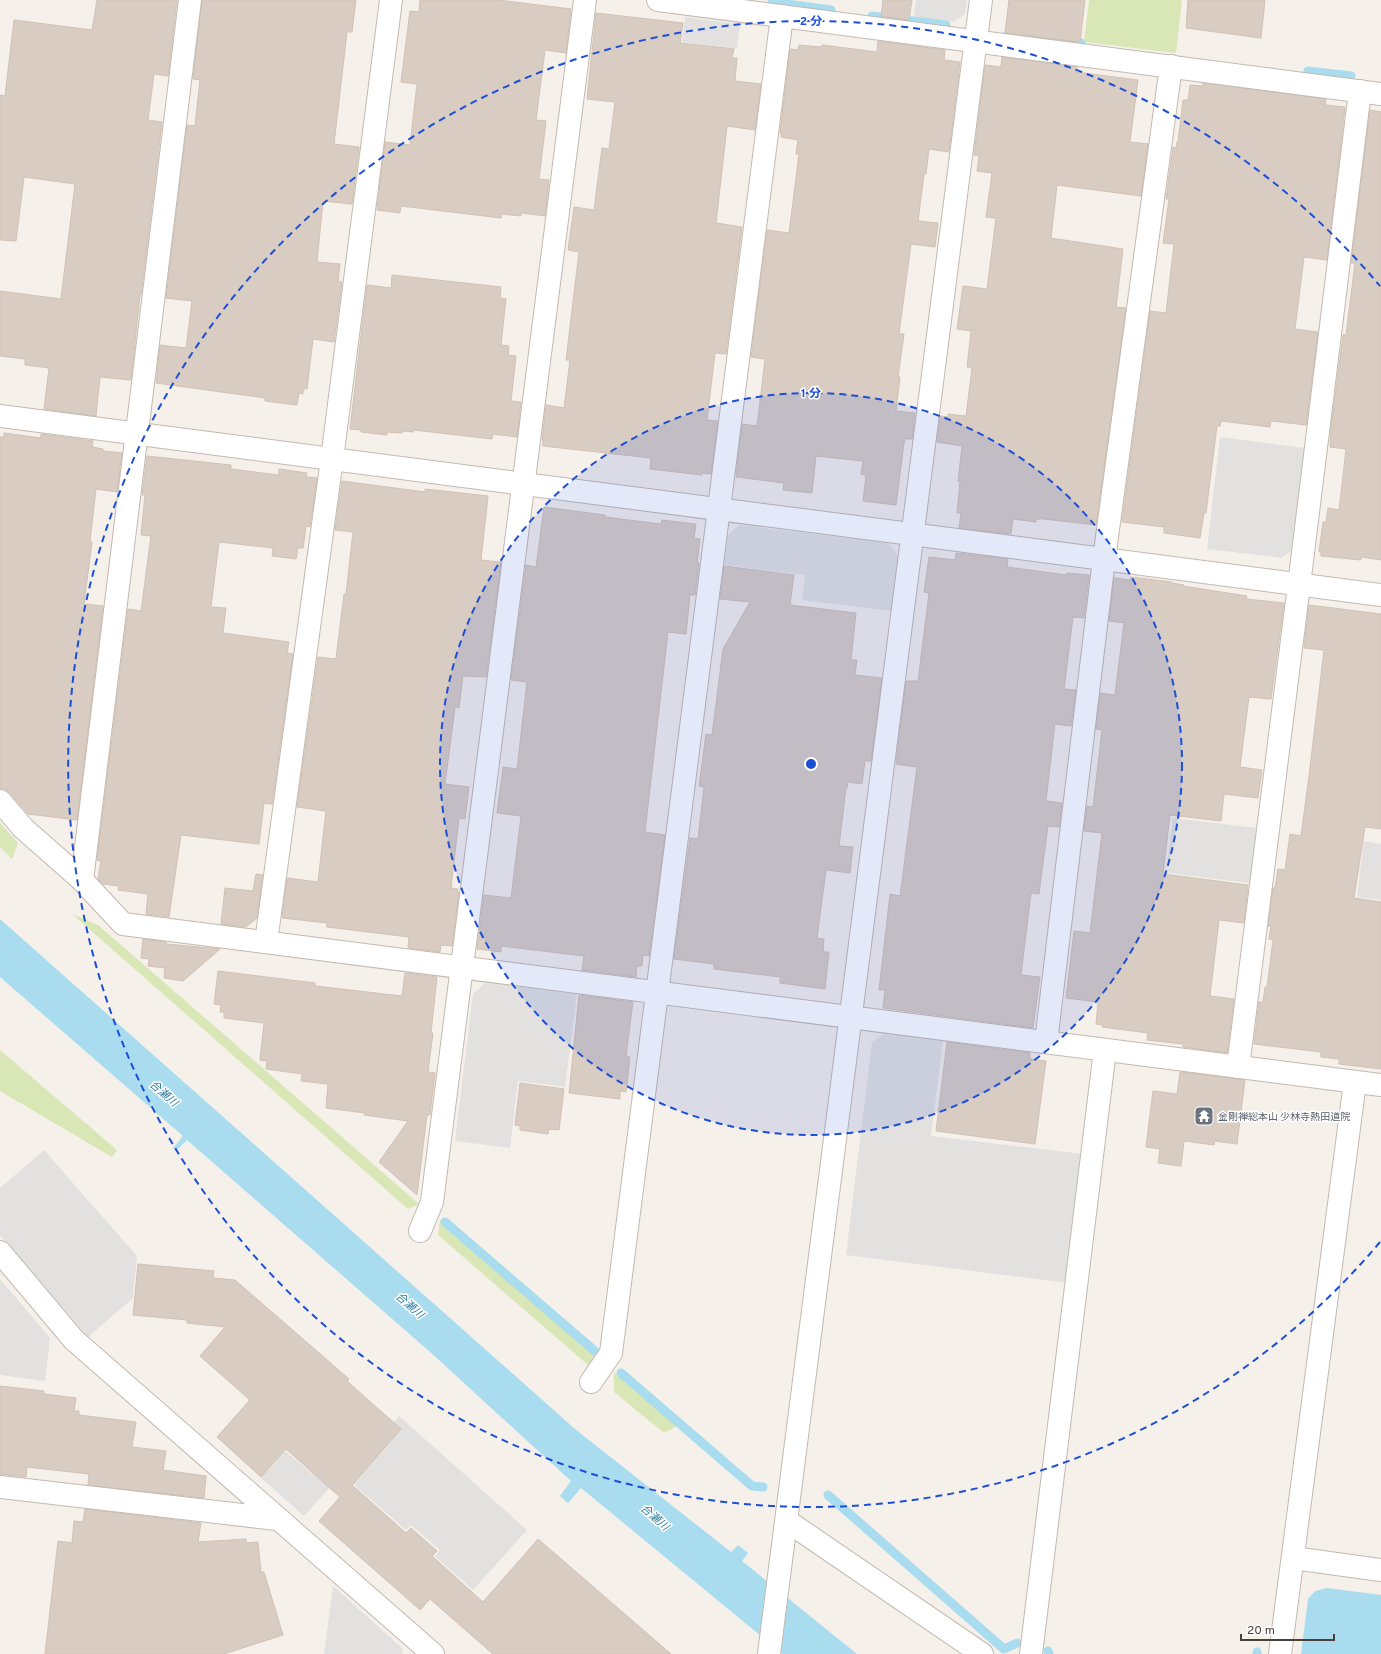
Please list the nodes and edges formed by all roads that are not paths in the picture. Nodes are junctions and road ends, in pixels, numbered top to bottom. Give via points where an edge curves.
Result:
1 (190, 0) edge
2 (391, 0) edge
3 (585, 0) edge
4 (658, 0) edge
5 (981, 0) edge
6 (782, 16) junction
7 (975, 41) junction
8 (1171, 66) junction
9 (1360, 91) junction
10 (1381, 94) edge
11 (0, 416) edge
12 (136, 434) junction
13 (332, 459) junction
14 (524, 484) junction
15 (719, 509) junction
16 (913, 534) junction
17 (1104, 559) junction
18 (1299, 585) junction
19 (1381, 595) edge
20 (0, 801) edge
21 (82, 880) junction
22 (266, 942) junction
23 (462, 967) junction
24 (657, 992) junction
25 (851, 1017) junction
26 (1046, 1042) junction
27 (1105, 1050) junction
28 (1238, 1067) junction
29 (1354, 1082) junction
30 (1381, 1085) edge
31 (420, 1230) dead end
32 (0, 1252) edge
33 (591, 1382) dead end
34 (0, 1487) edge
35 (277, 1519) junction
36 (787, 1522) junction
37 (1293, 1558) junction
38 (1381, 1570) edge
39 (416, 1647) edge
40 (433, 1654) edge
41 (769, 1654) edge
42 (982, 1654) edge
43 (1031, 1654) edge
44 (1280, 1654) edge

1 - 12 street
2 - 13 street
3 - 14 street
4 - 6 street
5 - 7 street
6 - 7 street
6 - 15 street
7 - 8 street
7 - 16 street
8 - 9 street
8 - 17 street
9 - 10 street
9 - 18 street
11 - 12 street
12 - 13 street
12 - 21 street
13 - 14 street
13 - 22 street
14 - 15 street
14 - 23 street
15 - 16 street
15 - 24 street
16 - 17 street
16 - 25 street
17 - 18 street
17 - 26 street
18 - 19 street
18 - 28 street
20 - 21 street via 23,828
21 - 22 street via 123,924
22 - 23 street
23 - 24 street
23 - 31 street via 432,1202
24 - 25 street
24 - 33 street via 611,1353
25 - 26 street
25 - 36 street
26 - 27 street
27 - 28 street
27 - 43 street
28 - 29 street
29 - 30 street
29 - 37 street
32 - 35 street via 74,1340
34 - 35 street
35 - 39 street
36 - 41 street
36 - 42 street
37 - 38 street
37 - 44 street
39 - 40 street

